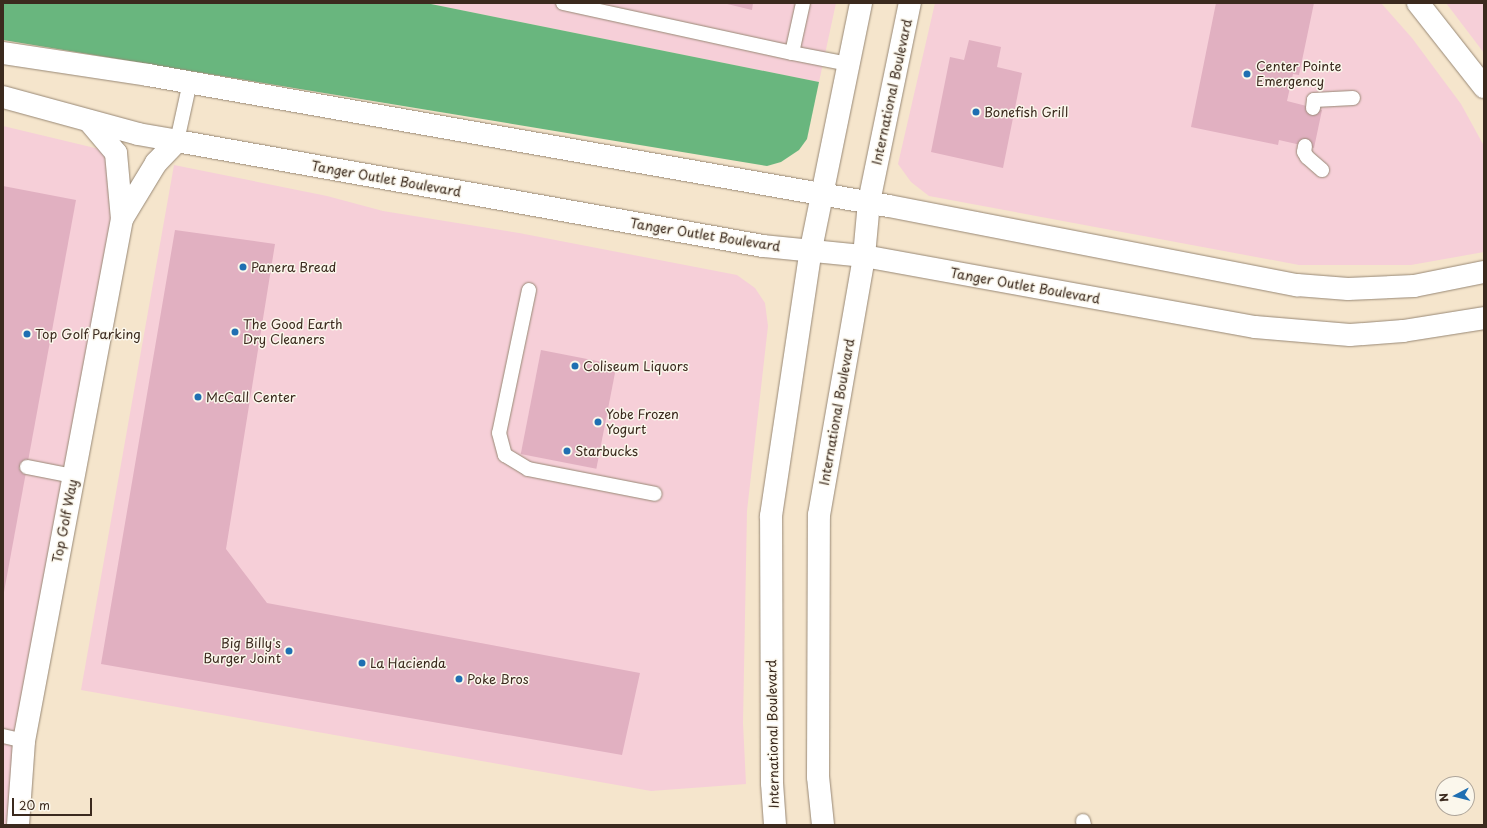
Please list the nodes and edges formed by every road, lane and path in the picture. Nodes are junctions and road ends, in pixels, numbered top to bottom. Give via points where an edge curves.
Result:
1 (563, 3) edge
2 (803, 3) edge
3 (861, 3) edge
4 (910, 3) edge
5 (1418, 3) edge
6 (3, 53) edge
7 (792, 53) junction
8 (848, 64) junction
9 (190, 82) junction
10 (1484, 87) edge
11 (3, 97) edge
12 (1353, 98) dead end
13 (1313, 108) dead end
14 (89, 120) junction
15 (177, 141) junction
16 (1306, 146) dead end
17 (1322, 170) dead end
18 (822, 195) junction
19 (869, 202) junction
20 (122, 218) junction
21 (811, 249) junction
22 (864, 256) junction
23 (1484, 272) edge
24 (529, 290) dead end
25 (1484, 318) edge
26 (27, 467) dead end
27 (73, 476) junction
28 (655, 494) dead end
29 (3, 736) edge
30 (24, 741) junction
31 (18, 825) edge
32 (775, 825) edge
33 (823, 825) edge

1 - 7 lane
2 - 7 lane
3 - 8 street, International Boulevard
4 - 19 street, International Boulevard
5 - 10 street
6 - 9 street
7 - 8 lane
8 - 18 street, International Boulevard
9 - 15 lane
9 - 18 street
11 - 14 street, Tanger Outlet Boulevard
12 - 13 lane via 1314,100
14 - 15 street, Tanger Outlet Boulevard
14 - 20 street, Top Golf Way via 116,153
15 - 20 street, Top Golf Way via 156,163
15 - 21 street, Tanger Outlet Boulevard via 755,245
16 - 17 lane via 1304,152 1307,157
18 - 19 street
18 - 21 street, International Boulevard
19 - 22 street, International Boulevard
19 - 23 street via 1297,285 1348,289 1414,286
20 - 27 street, Top Golf Way
21 - 22 street, Tanger Outlet Boulevard
21 - 32 street, International Boulevard via 771,516 772,790
22 - 25 street, Tanger Outlet Boulevard via 1293,332 1350,335 1396,332
22 - 33 street, International Boulevard via 819,515 818,777
24 - 28 lane via 499,433 505,454 528,469
26 - 27 lane
27 - 30 street, Top Golf Way
29 - 30 lane
30 - 31 street, Top Golf Way

